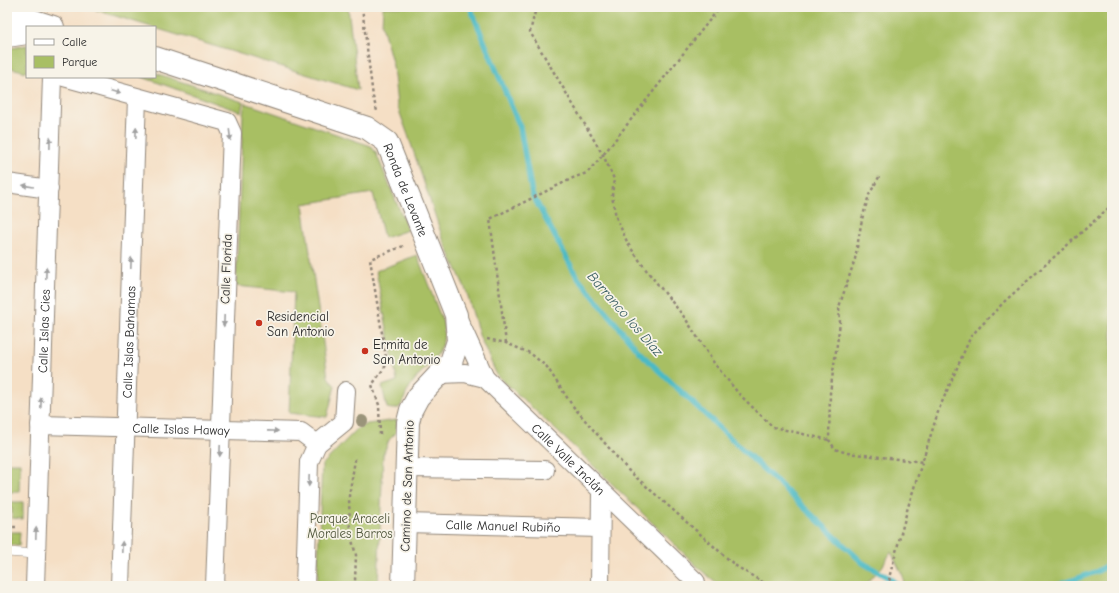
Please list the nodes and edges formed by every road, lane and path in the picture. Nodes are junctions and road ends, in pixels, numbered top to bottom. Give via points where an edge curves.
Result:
1 (362, 7) edge
2 (538, 7) edge
3 (720, 7) edge
4 (7, 10) edge
5 (7, 22) edge
6 (37, 26) edge
7 (43, 26) edge
8 (26, 32) edge
9 (7, 36) edge
10 (156, 58) edge
11 (52, 78) edge
12 (67, 78) edge
13 (137, 98) junction
14 (378, 112) dead end
15 (603, 155) junction
16 (879, 176) dead end
17 (7, 182) edge
18 (49, 189) junction
19 (1112, 205) edge
20 (425, 238) junction
21 (456, 315) junction
22 (465, 335) junction
23 (506, 343) junction
24 (441, 374) junction
25 (484, 378) junction
26 (346, 391) dead end
27 (40, 425) junction
28 (126, 427) junction
29 (220, 430) junction
30 (380, 435) dead end
31 (829, 440) junction
32 (318, 444) junction
33 (354, 456) dead end
34 (923, 462) junction
35 (407, 468) junction
36 (545, 470) dead end
37 (601, 491) junction
38 (405, 523) junction
39 (600, 528) junction
40 (7, 552) edge
41 (36, 554) junction
42 (34, 586) edge
43 (120, 586) edge
44 (215, 586) edge
45 (305, 586) edge
46 (353, 586) edge
47 (403, 586) edge
48 (600, 586) edge
49 (696, 586) edge
50 (768, 586) edge
51 (893, 586) edge

1 - 14 path via 373,97
2 - 15 path via 530,32
3 - 15 path
4 - 7 main road
5 - 6 main road
8 - 9 main road
10 - 20 main road, Ronda de Levante via 367,128 387,142
18 -> 11 street, Calle Islas Cies
12 -> 13 street, Calle Florida
28 -> 13 street, Calle Islas Bahamas
13 -> 29 street, Calle Florida via 227,122 232,133
15 - 23 path via 587,173 575,176 490,219
15 - 31 path via 614,179 612,196 616,217 628,244 685,318 714,363 739,394 774,427
16 - 31 path via 869,195 855,259 839,307 840,323 830,392
18 -> 17 street
27 -> 18 street, Calle Islas Cies
19 - 34 path via 1005,301 971,336 939,409
20 - 21 main road, Ronda de Levante
20 - 30 path via 370,259 387,364 372,385 379,405
21 - 22 street, Ronda de Levante
21 - 24 main road, Camino de San Antonio via 458,342 451,362
22 - 23 path
22 - 25 street, Ronda de Levante
23 - 50 path via 530,353 547,367 572,405 628,470 736,566
24 - 25 street via 466,373
24 - 35 main road, Camino de San Antonio via 418,398 411,410 408,422
25 - 37 street, Calle Valle Inclán
26 - 32 street via 344,422
27 - 28 street, Calle Islas Haway
41 -> 27 street, Calle Islas Cies
28 - 29 street, Calle Islas Haway
43 -> 28 street, Calle Islas Bahamas
29 -> 32 street, Calle Islas Haway via 301,432
29 -> 44 street, Calle Florida
31 - 34 path via 835,449 847,453
32 -> 45 street via 309,462
33 - 46 path via 349,496 350,533 356,555
34 - 51 path via 889,578
35 - 36 street
35 - 38 main road, Camino de San Antonio
37 - 39 street, Calle Valle Inclán
37 - 49 street via 696,582
38 - 39 street, Calle Manuel Rubiño
38 - 47 main road, Camino de San Antonio
39 - 48 street, Calle Valle Inclán
40 - 41 lane
41 - 42 street, Calle Islas Cies

